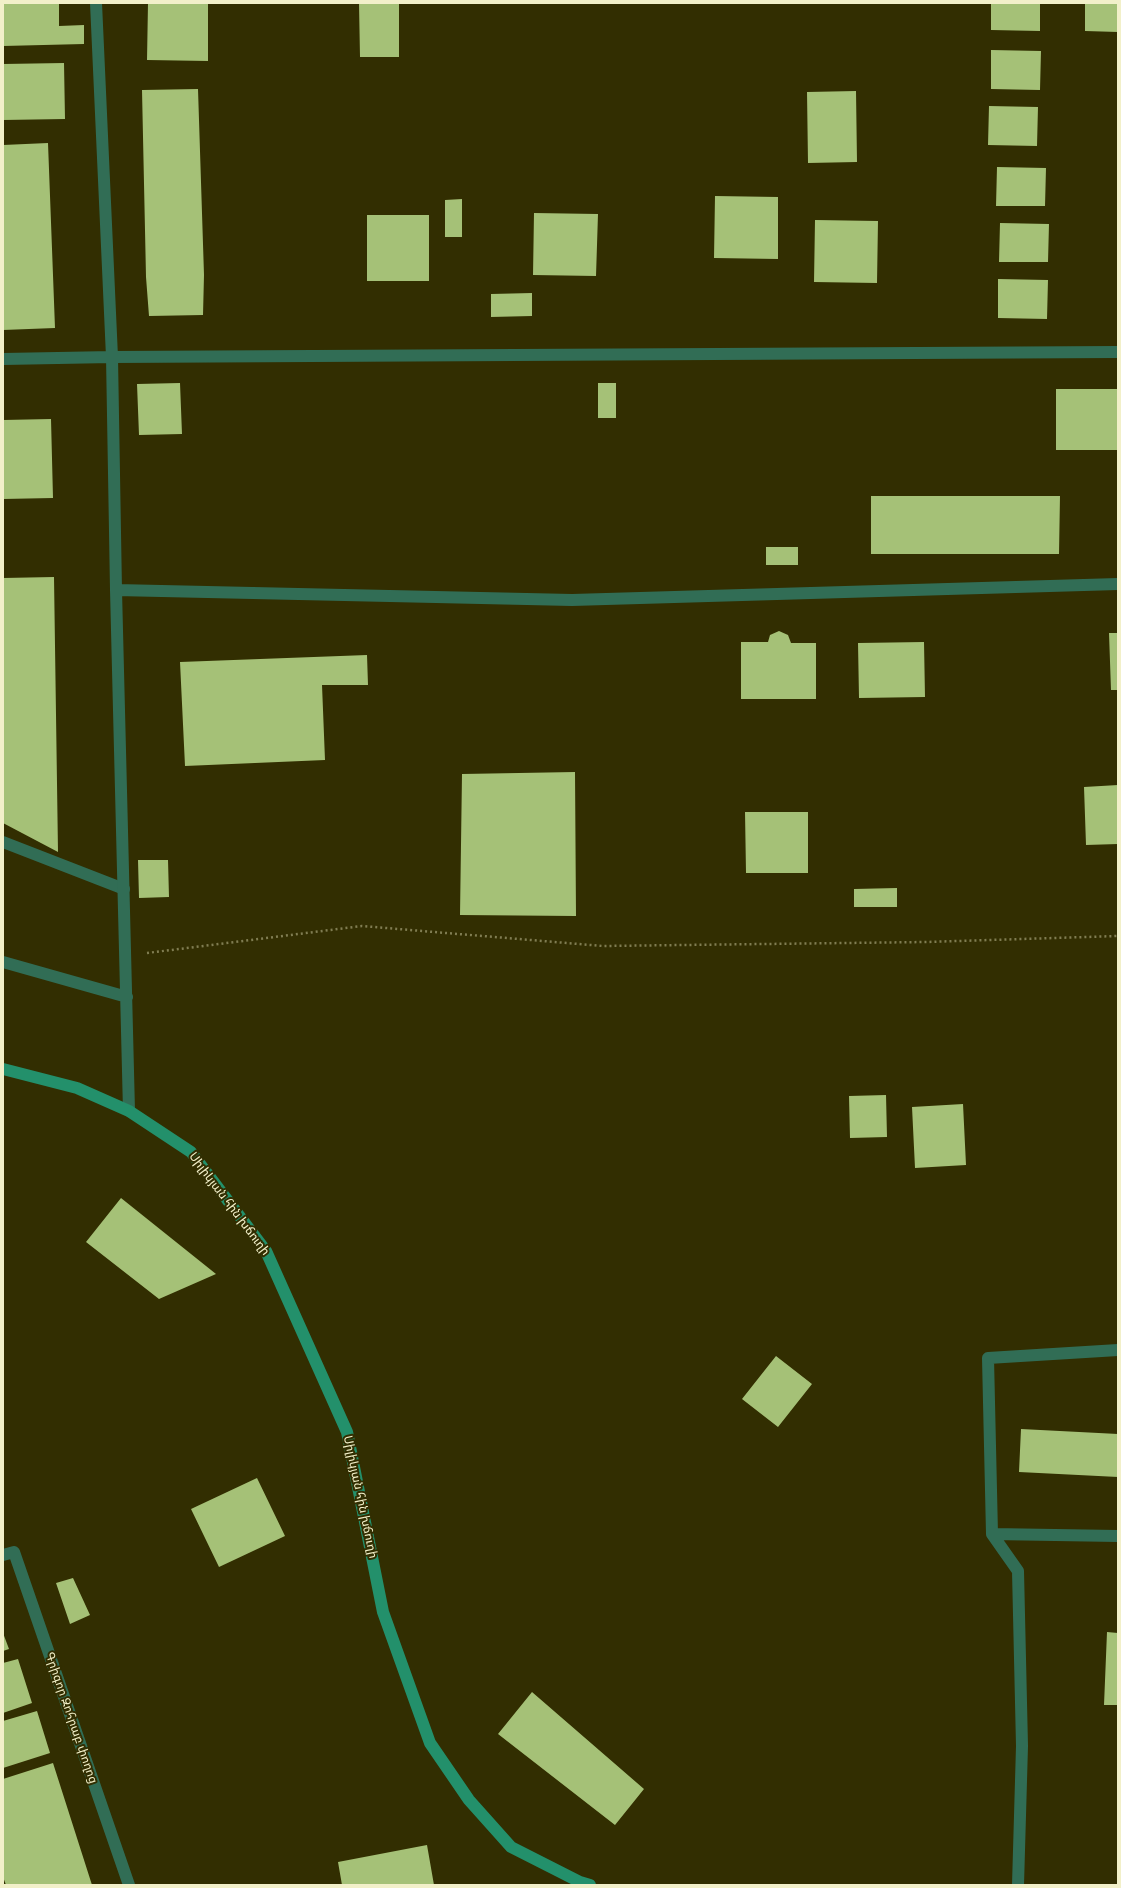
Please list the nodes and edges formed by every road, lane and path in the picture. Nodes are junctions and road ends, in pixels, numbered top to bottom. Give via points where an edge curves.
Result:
1 (96, 3) edge
2 (1118, 352) edge
3 (112, 357) junction
4 (3, 359) edge
5 (1118, 584) edge
6 (116, 590) junction
7 (3, 842) edge
8 (124, 889) junction
9 (1118, 936) edge
10 (126, 956) junction
11 (3, 962) edge
12 (127, 997) junction
13 (3, 1069) edge
14 (129, 1111) junction
15 (1118, 1350) edge
16 (992, 1534) junction
17 (1118, 1536) edge
18 (8, 1553) edge
19 (129, 1885) edge
20 (590, 1885) edge
21 (1018, 1885) edge

1 - 3 street
2 - 3 street
3 - 4 street
3 - 6 street
5 - 6 street via 572,600
6 - 8 street
7 - 8 street
8 - 10 street
9 - 10 path via 926,942 603,946 362,926
10 - 12 street
11 - 12 street
12 - 14 street
13 - 14 street, Սիլիկյան հին խճուղի via 77,1088
14 - 20 street, Սիլիկյան հին խճուղի via 191,1152 266,1251 347,1432 384,1612 430,1743 469,1800 511,1847
15 - 16 street via 988,1358
16 - 17 street
16 - 21 street via 1018,1571 1022,1746
18 - 19 street, Գրիգոր Զոհրաբ փողոց

